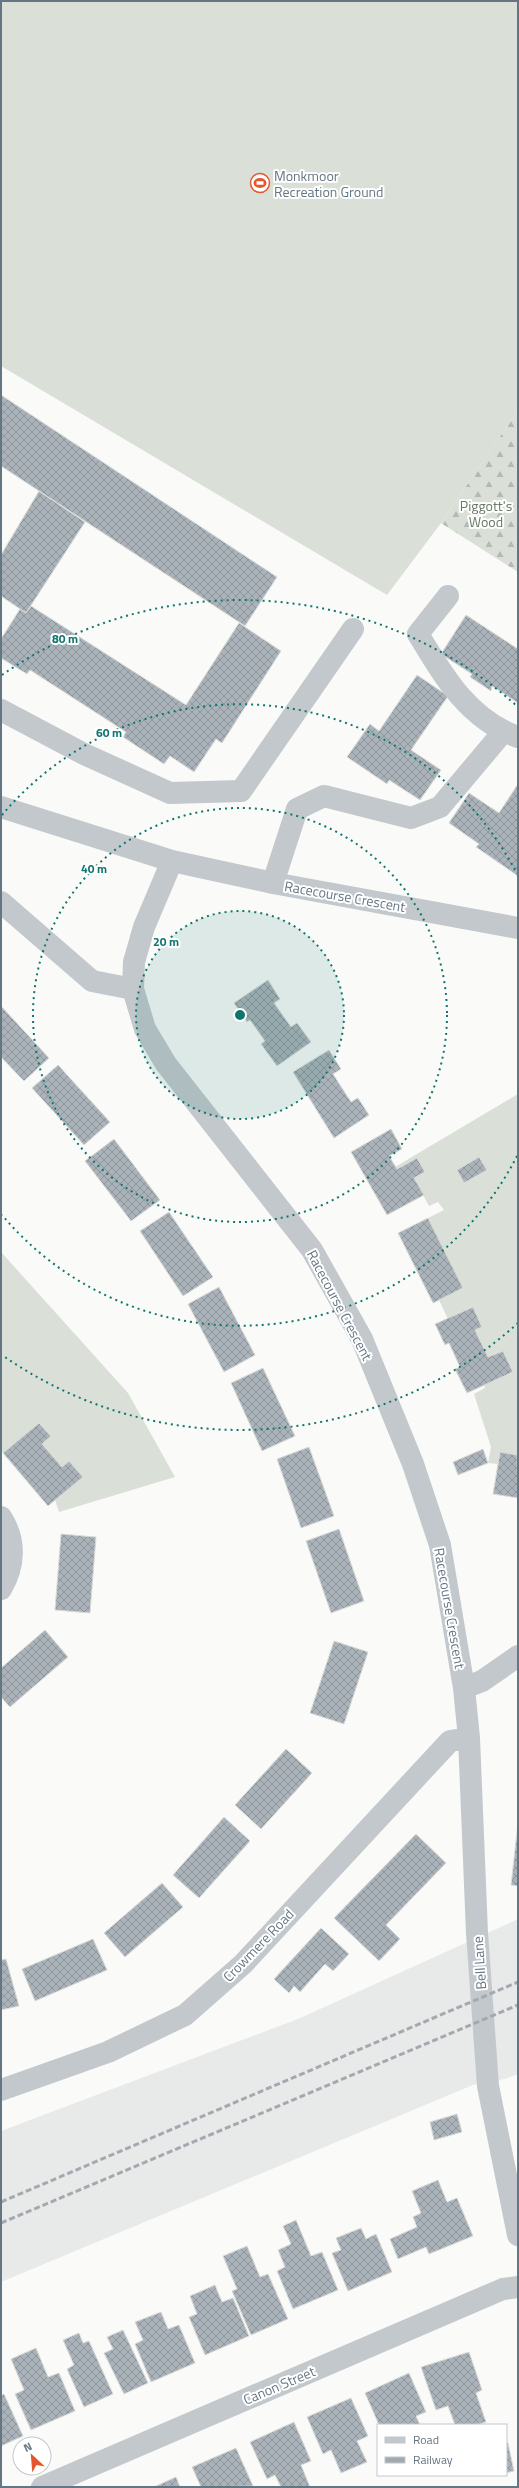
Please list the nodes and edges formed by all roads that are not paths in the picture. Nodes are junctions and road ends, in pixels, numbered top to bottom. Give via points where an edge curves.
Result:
1 (448, 596) dead end
2 (353, 629) dead end
3 (1, 710) edge
4 (510, 734) edge
5 (1, 807) edge
6 (172, 862) junction
7 (273, 883) junction
8 (1, 902) edge
9 (518, 928) edge
10 (134, 990) junction
11 (1, 1517) edge
12 (1, 1589) edge
13 (518, 1656) edge
14 (464, 1688) junction
15 (468, 1738) junction
16 (1, 2090) edge
17 (518, 2229) edge
18 (518, 2287) edge
19 (42, 2487) edge

1 - 4 street via 418,634 444,678 468,706
2 - 3 street via 241,791 170,793 84,754
4 - 7 street via 440,806 411,818 324,796 297,809
5 - 6 street, Racecourse Crescent
6 - 7 street, Racecourse Crescent
6 - 10 street, Racecourse Crescent via 144,927 134,962
7 - 9 street, Racecourse Crescent
8 - 10 street via 92,981
10 - 14 street, Racecourse Crescent via 145,1029 166,1064 312,1250 362,1339 413,1464 440,1545
11 - 12 street via 9,1529 13,1558
13 - 14 street via 482,1681
14 - 15 street, Bell Lane
15 - 16 street, Crowmere Road via 450,1742 243,1964 185,2015 108,2052
15 - 17 street, Bell Lane via 477,1933 488,2086
18 - 19 street, Canon Street via 503,2289

